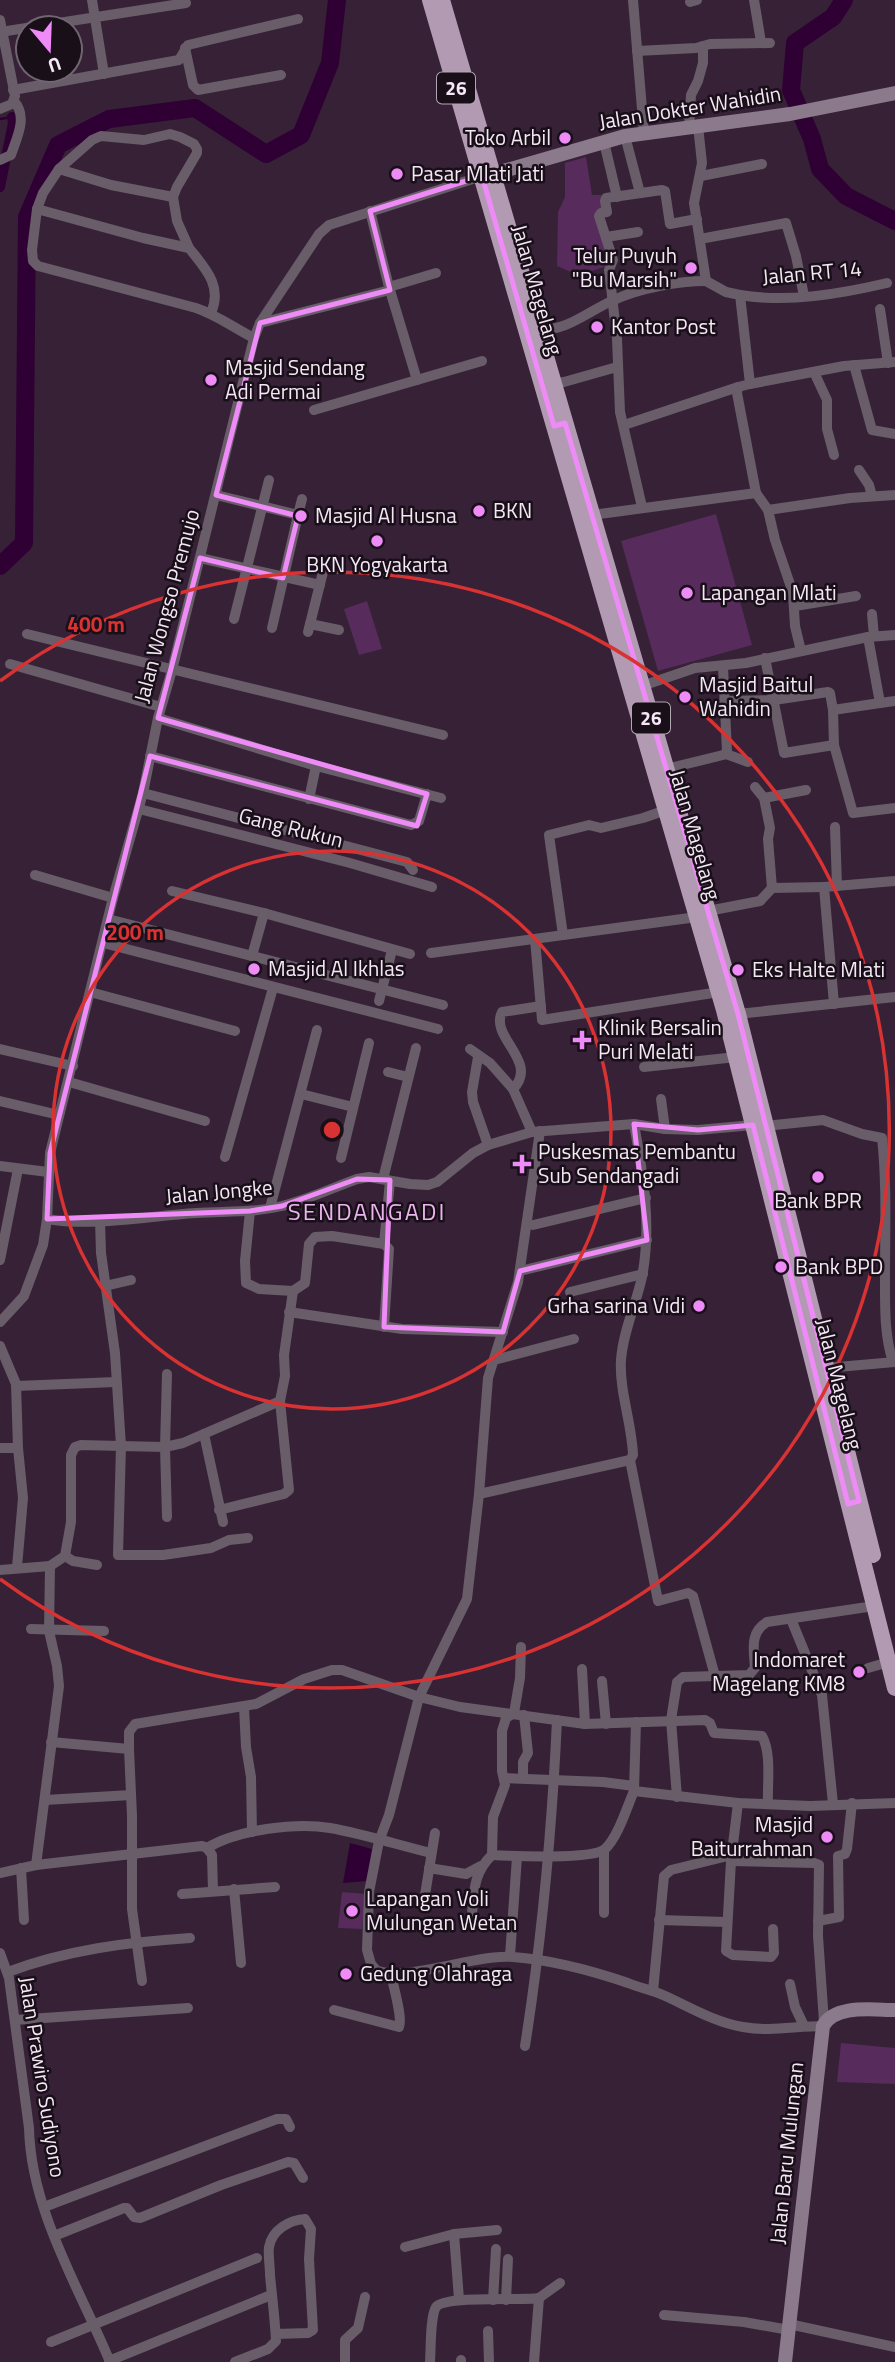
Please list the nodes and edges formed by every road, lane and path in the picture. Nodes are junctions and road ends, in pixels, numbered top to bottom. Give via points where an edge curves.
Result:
1 (92, 0) edge
2 (430, 0) edge
3 (442, 0) edge
4 (633, 0) edge
5 (754, 0) edge
6 (186, 3) dead end
7 (94, 17) junction
8 (298, 19) dead end
9 (0, 20) edge
10 (1, 32) edge
11 (703, 46) junction
12 (185, 48) junction
13 (636, 51) junction
14 (104, 74) junction
15 (281, 75) dead end
16 (895, 93) edge
17 (8, 102) edge
18 (694, 127) junction
19 (644, 133) junction
20 (625, 136) junction
21 (604, 142) junction
22 (3, 160) edge
23 (762, 163) dead end
24 (59, 169) junction
25 (487, 175) junction
26 (701, 176) junction
27 (640, 193) junction
28 (173, 197) junction
29 (617, 197) junction
30 (37, 209) junction
31 (370, 211) junction
32 (697, 219) junction
33 (638, 232) dead end
34 (606, 237) junction
35 (699, 239) junction
36 (189, 248) junction
37 (436, 273) dead end
38 (706, 281) junction
39 (887, 284) dead end
40 (389, 288) junction
41 (740, 295) junction
42 (804, 296) junction
43 (612, 300) junction
44 (880, 309) dead end
45 (211, 313) junction
46 (260, 323) junction
47 (538, 330) junction
48 (254, 338) junction
49 (482, 361) dead end
50 (892, 363) edge
51 (853, 365) junction
52 (617, 367) junction
53 (814, 372) junction
54 (417, 380) junction
55 (554, 383) junction
56 (750, 384) junction
57 (738, 387) junction
58 (314, 410) dead end
59 (560, 424) junction
60 (624, 425) junction
61 (895, 434) edge
62 (834, 455) dead end
63 (859, 470) dead end
64 (269, 480) dead end
65 (756, 493) junction
66 (216, 495) junction
67 (895, 495) edge
68 (872, 496) junction
69 (302, 499) dead end
70 (262, 507) junction
71 (642, 507) junction
72 (768, 510) junction
73 (592, 515) junction
74 (298, 516) junction
75 (200, 558) junction
76 (324, 568) dead end
77 (247, 570) junction
78 (283, 578) junction
79 (320, 585) junction
80 (856, 596) dead end
81 (795, 606) junction
82 (872, 614) dead end
83 (234, 619) dead end
84 (272, 628) dead end
85 (339, 630) dead end
86 (27, 634) dead end
87 (895, 635) edge
88 (871, 637) junction
89 (801, 651) junction
90 (765, 658) junction
91 (10, 664) dead end
92 (723, 666) junction
93 (172, 670) junction
94 (642, 686) junction
95 (774, 700) junction
96 (724, 701) junction
97 (895, 701) edge
98 (880, 703) junction
99 (161, 707) junction
100 (833, 710) junction
101 (158, 718) junction
102 (443, 735) dead end
103 (834, 745) junction
104 (726, 754) junction
105 (150, 756) junction
106 (748, 762) dead end
107 (316, 766) junction
108 (666, 769) junction
109 (755, 787) dead end
110 (806, 790) dead end
111 (143, 793) junction
112 (427, 794) junction
113 (441, 798) dead end
114 (764, 798) junction
115 (309, 799) junction
116 (895, 808) edge
117 (139, 809) junction
118 (666, 810) junction
119 (835, 827) dead end
120 (412, 870) dead end
121 (35, 874) dead end
122 (895, 881) edge
123 (837, 886) junction
124 (432, 887) dead end
125 (824, 887) junction
126 (772, 888) junction
127 (172, 891) dead end
128 (113, 898) junction
129 (264, 914) junction
130 (702, 914) junction
131 (108, 919) junction
132 (563, 935) junction
133 (535, 939) junction
134 (103, 943) junction
135 (392, 950) junction
136 (431, 953) dead end
137 (410, 954) dead end
138 (252, 956) junction
139 (274, 988) junction
140 (90, 992) junction
141 (719, 992) junction
142 (380, 996) junction
143 (895, 997) edge
144 (834, 1004) junction
145 (443, 1005) dead end
146 (541, 1006) junction
147 (738, 1014) junction
148 (438, 1029) dead end
149 (317, 1030) dead end
150 (235, 1031) dead end
151 (369, 1043) dead end
152 (416, 1048) dead end
153 (0, 1049) edge
154 (736, 1057) junction
155 (73, 1066) junction
156 (644, 1067) dead end
157 (388, 1072) dead end
158 (408, 1077) junction
159 (69, 1082) junction
160 (513, 1089) junction
161 (301, 1094) junction
162 (661, 1099) dead end
163 (0, 1101) edge
164 (354, 1107) junction
165 (59, 1115) junction
166 (205, 1121) dead end
167 (634, 1124) junction
168 (759, 1125) junction
169 (665, 1129) junction
170 (536, 1132) junction
171 (893, 1136) edge
172 (882, 1138) junction
173 (488, 1145) junction
174 (225, 1157) dead end
175 (341, 1158) dead end
176 (0, 1166) edge
177 (18, 1169) junction
178 (48, 1172) junction
179 (386, 1180) junction
180 (891, 1193) edge
181 (646, 1198) junction
182 (270, 1208) junction
183 (250, 1211) junction
184 (47, 1219) junction
185 (100, 1220) junction
186 (533, 1225) dead end
187 (647, 1240) junction
188 (384, 1244) junction
189 (0, 1260) edge
190 (520, 1271) junction
191 (643, 1274) junction
192 (131, 1280) dead end
193 (106, 1286) junction
194 (293, 1291) junction
195 (570, 1292) dead end
196 (4, 1312) edge
197 (289, 1312) junction
198 (0, 1322) edge
199 (384, 1327) junction
200 (503, 1332) junction
201 (574, 1339) dead end
202 (0, 1346) edge
203 (494, 1360) junction
204 (894, 1362) edge
205 (826, 1368) junction
206 (167, 1374) dead end
207 (116, 1382) junction
208 (16, 1386) junction
209 (280, 1401) junction
210 (204, 1434) junction
211 (121, 1446) junction
212 (165, 1447) junction
213 (0, 1448) edge
214 (18, 1448) junction
215 (630, 1461) junction
216 (479, 1494) junction
217 (854, 1502) junction
218 (219, 1510) junction
219 (167, 1517) dead end
220 (223, 1522) dead end
221 (248, 1538) dead end
222 (65, 1556) junction
223 (97, 1565) dead end
224 (50, 1566) junction
225 (17, 1567) junction
226 (0, 1570) edge
227 (874, 1606) junction
228 (791, 1619) junction
229 (31, 1629) dead end
230 (49, 1630) junction
231 (104, 1631) dead end
232 (895, 1646) edge
233 (521, 1647) dead end
234 (889, 1662) junction
235 (868, 1668) dead end
236 (582, 1669) dead end
237 (715, 1676) junction
238 (602, 1681) dead end
239 (895, 1688) edge
240 (419, 1697) junction
241 (244, 1707) junction
242 (519, 1714) junction
243 (557, 1720) junction
244 (671, 1720) junction
245 (636, 1721) junction
246 (584, 1724) junction
247 (606, 1724) junction
248 (51, 1742) junction
249 (129, 1749) junction
250 (523, 1777) junction
251 (504, 1778) junction
252 (555, 1779) junction
253 (634, 1788) junction
254 (131, 1795) junction
255 (677, 1797) junction
256 (45, 1800) junction
257 (852, 1803) junction
258 (895, 1803) edge
259 (738, 1804) junction
260 (768, 1804) junction
261 (833, 1804) junction
262 (252, 1832) junction
263 (435, 1833) dead end
264 (379, 1841) junction
265 (207, 1848) junction
266 (604, 1850) junction
267 (431, 1853) junction
268 (492, 1855) junction
269 (133, 1856) junction
270 (549, 1856) junction
271 (517, 1857) junction
272 (731, 1858) junction
273 (36, 1865) junction
274 (481, 1865) junction
275 (22, 1868) junction
276 (429, 1868) junction
277 (0, 1873) edge
278 (275, 1887) dead end
279 (234, 1889) junction
280 (213, 1891) junction
281 (182, 1894) dead end
282 (425, 1895) dead end
283 (604, 1913) dead end
284 (472, 1914) dead end
285 (24, 1920) dead end
286 (659, 1920) junction
287 (818, 1921) junction
288 (726, 1922) junction
289 (773, 1929) dead end
290 (190, 1938) dead end
291 (135, 1941) junction
292 (510, 1956) junction
293 (1, 1957) edge
294 (539, 1960) junction
295 (241, 1962) dead end
296 (8, 1972) junction
297 (391, 1973) junction
298 (142, 1981) dead end
299 (790, 1984) dead end
300 (653, 1991) junction
301 (188, 2008) dead end
302 (334, 2010) dead end
303 (895, 2010) edge
304 (15, 2020) junction
305 (823, 2024) junction
306 (804, 2026) junction
307 (525, 2046) dead end
308 (290, 2127) dead end
309 (303, 2178) dead end
310 (44, 2207) junction
311 (497, 2230) dead end
312 (454, 2234) junction
313 (54, 2236) junction
314 (405, 2247) dead end
315 (496, 2249) dead end
316 (257, 2258) dead end
317 (508, 2259) dead end
318 (560, 2283) dead end
319 (271, 2295) junction
320 (365, 2297) dead end
321 (540, 2298) junction
322 (459, 2299) junction
323 (493, 2300) junction
324 (506, 2300) junction
325 (664, 2315) dead end
326 (94, 2324) junction
327 (789, 2327) junction
328 (488, 2330) dead end
329 (276, 2334) junction
330 (51, 2342) dead end
331 (895, 2347) edge
332 (127, 2358) edge
333 (110, 2362) edge
334 (235, 2362) edge
335 (345, 2362) edge
336 (430, 2362) edge
337 (489, 2362) edge
338 (534, 2362) edge
339 (785, 2362) edge

1 - 7 street
2 - 25 highway, Jalan Magelang / 26
3 - 25 highway, Jalan Magelang / 26
4 - 13 street
5 - 11 street via 765,42
6 - 7 street
7 - 10 street
7 - 14 street
8 - 12 street
9 - 10 street
10 - 17 street
11 - 13 street
11 - 18 street via 703,63 691,95
12 - 14 street via 179,60
12 - 15 street via 198,90
13 - 19 street
14 - 17 street
16 - 18 main road, Jalan Dokter Wahidin
17 - 22 street via 21,113 21,124
18 - 19 main road, Jalan Dokter Wahidin
18 - 26 street
19 - 20 main road, Jalan Dokter Wahidin
20 - 21 main road, Jalan Dokter Wahidin
20 - 27 street
21 - 25 main road, Jalan Dokter Wahidin
21 - 29 street
23 - 26 street
24 - 28 street
24 - 28 street via 101,136 144,140 180,136 194,144 197,153
24 - 30 street
25 - 31 street, Jalan Wongso Premujo
25 - 47 highway, Jalan Magelang / 26
25 - 59 highway, Jalan Magelang / 26
26 - 32 street via 694,203
27 - 29 street
27 - 32 street via 664,190 670,224
28 - 36 street
29 - 34 street via 605,199 607,212 599,216
30 - 36 street
30 - 45 street via 32,250 38,266
31 - 40 street
31 - 46 street, Jalan Wongso Premujo via 324,229
32 - 35 street
33 - 34 street
34 - 43 street via 613,260 609,267
35 - 38 street
35 - 42 street via 786,223
36 - 45 street via 211,278 216,293
37 - 40 street
38 - 41 street, Jalan RT 14
38 - 43 street
39 - 42 street, Jalan RT 14
40 - 46 street
40 - 54 street
41 - 42 street, Jalan RT 14
41 - 56 street
43 - 47 street via 565,326
43 - 52 street
44 - 50 street
45 - 48 street
46 - 48 street, Jalan Wongso Premujo
47 - 55 highway, Jalan Magelang / 26
48 - 66 street, Jalan Wongso Premujo
49 - 54 street
50 - 51 street
51 - 53 street
51 - 61 street via 872,430
52 - 55 street
52 - 60 street
53 - 56 street
53 - 62 street via 827,400 827,429
54 - 58 street
55 - 59 highway, Jalan Magelang / 26
56 - 57 street
57 - 60 street
57 - 65 street
59 - 73 highway, Jalan Magelang / 26
59 - 118 highway, Jalan Magelang / 26
60 - 71 street
63 - 68 street
64 - 70 street
65 - 71 street
65 - 72 street
66 - 70 street
66 - 75 street, Jalan Wongso Premujo
67 - 68 street
68 - 72 street
69 - 74 street
70 - 74 street
70 - 77 street
71 - 73 street
72 - 81 street
73 - 94 highway, Jalan Magelang / 26
74 - 78 street
75 - 77 street
75 - 93 street, Jalan Wongso Premujo
76 - 79 street
77 - 78 street
77 - 83 street
78 - 79 street
78 - 84 street
79 - 85 street via 309,628
80 - 81 street
81 - 89 street
82 - 88 street
86 - 93 street
87 - 88 street
88 - 89 street
88 - 98 street
89 - 90 street
90 - 92 street
90 - 95 street
91 - 99 street
92 - 94 street via 695,668
92 - 96 street
93 - 99 street, Jalan Wongso Premujo
93 - 102 street
94 - 108 highway, Jalan Magelang / 26
95 - 96 street
95 - 100 street via 829,692
95 - 103 street via 785,754
96 - 104 street
97 - 98 street
98 - 100 street
99 - 101 street, Jalan Wongso Premujo
100 - 103 street
101 - 105 street, Jalan Wongso Premujo
101 - 107 street
103 - 116 street via 853,813
104 - 106 street
104 - 108 street
105 - 111 street, Jalan Wongso Premujo
105 - 115 street
107 - 112 street
107 - 115 street
108 - 130 highway, Jalan Magelang / 26
109 - 114 street
110 - 114 street
111 - 117 street, Jalan Wongso Premujo
111 - 120 street via 407,862
112 - 113 street
112 - 115 street via 419,821 411,825
114 - 126 street
117 - 124 street, Gang Rukun
117 - 128 street, Jalan Wongso Premujo
118 - 130 highway, Jalan Magelang / 26
118 - 132 street via 601,828 589,825 549,835
119 - 123 street
121 - 128 street
122 - 123 street
123 - 125 street
125 - 126 street
125 - 144 street
126 - 130 street via 760,901
127 - 129 street
128 - 131 street, Jalan Wongso Premujo
129 - 135 street
129 - 138 street
130 - 132 street
130 - 141 highway, Jalan Magelang / 26
130 - 147 highway, Jalan Magelang / 26
131 - 134 street, Jalan Wongso Premujo
131 - 138 street
132 - 133 street
133 - 136 street
133 - 146 street
134 - 139 street
134 - 140 street, Jalan Wongso Premujo
135 - 137 street
135 - 142 street
138 - 142 street
139 - 148 street
139 - 174 street
140 - 150 street
140 - 155 street, Jalan Wongso Premujo
141 - 146 street via 542,1020
141 - 154 highway, Jalan Magelang / 26
142 - 145 street
143 - 144 street
144 - 147 street
146 - 160 street via 500,1014 503,1032 522,1070 521,1081
147 - 168 highway, Jalan Magelang / 26
149 - 161 street
151 - 164 street
152 - 158 street
153 - 155 street
154 - 156 street
154 - 168 highway, Jalan Magelang / 26
155 - 159 street, Jalan Wongso Premujo
157 - 158 street
158 - 179 street
159 - 165 street, Jalan Wongso Premujo
159 - 166 street
160 - 170 street
160 - 173 street via 490,1063 474,1053 473,1102
161 - 164 street
161 - 182 street
162 - 169 street
163 - 165 street
164 - 175 street
165 - 178 street, Jalan Wongso Premujo
167 - 169 street, Jalan Jongke
167 - 170 street, Jalan Jongke
167 - 181 street
168 - 169 street, Jalan Jongke
168 - 172 street, Jalan Jongke via 823,1120
168 - 205 highway, Jalan Magelang / 26
168 - 217 highway, Jalan Magelang / 26
170 - 173 street, Jalan Jongke
170 - 190 street
171 - 172 street
172 - 180 street
173 - 179 street, Jalan Jongke via 437,1182 419,1185
176 - 177 street
177 - 178 street
177 - 189 street
178 - 184 street
179 - 182 street, Jalan Jongke via 357,1179
179 - 188 street
180 - 204 street via 885,1305
181 - 186 street
181 - 187 street
182 - 183 street, Jalan Jongke
183 - 185 street, Jalan Jongke
183 - 194 street via 246,1283 259,1289
184 - 185 street, Jalan Jongke
184 - 196 street via 43,1245 24,1296
185 - 193 street
187 - 190 street
187 - 191 street
188 - 194 street via 315,1237 309,1244 305,1283
188 - 199 street via 389,1249
190 - 200 street
191 - 195 street
191 - 215 street via 621,1362 633,1455
192 - 193 street
193 - 207 street
194 - 197 street
196 - 198 street
197 - 199 street
197 - 209 street
199 - 200 street
200 - 203 street
201 - 203 street
202 - 208 street
203 - 216 street via 488,1378
204 - 205 street
205 - 217 highway, Jalan Magelang / 26
206 - 212 street
207 - 208 street
207 - 211 street
208 - 214 street
209 - 210 street
209 - 218 street via 289,1490
210 - 212 street
210 - 218 street
211 - 212 street
211 - 221 street via 118,1555 163,1555
211 - 222 street via 81,1445 72,1450 71,1521
212 - 219 street
213 - 214 street
214 - 225 street via 23,1498
215 - 216 street
215 - 237 street via 658,1601 688,1593 693,1596
216 - 240 street via 467,1599
217 - 227 highway, Jalan Magelang / 26
217 - 232 highway, Jalan Magelang / 26
218 - 220 street
222 - 223 street
222 - 224 street
224 - 225 street
224 - 230 street
225 - 226 street
227 - 228 street
227 - 234 highway, Jalan Magelang / 26
228 - 237 street via 767,1622 756,1631 753,1672
228 - 261 street via 822,1695
229 - 230 street
230 - 231 street
230 - 248 street via 59,1686
233 - 242 street
234 - 235 street
234 - 239 highway, Jalan Magelang / 26
236 - 246 street
237 - 244 street via 683,1677 677,1682
238 - 247 street
240 - 241 street via 332,1670
240 - 242 street
240 - 264 street
241 - 249 street via 135,1724 129,1732
241 - 262 street
242 - 243 street
242 - 250 street via 528,1753
242 - 251 street via 506,1718 503,1726
243 - 246 street
243 - 252 street
244 - 245 street
244 - 255 street
244 - 260 street via 707,1720 714,1733 762,1736
245 - 247 street
245 - 253 street
246 - 247 street
248 - 249 street
248 - 256 street
249 - 254 street
250 - 251 street
250 - 252 street
251 - 268 street via 493,1817
252 - 253 street
252 - 270 street
253 - 255 street
253 - 266 street
254 - 256 street
254 - 269 street
255 - 259 street
256 - 273 street
257 - 258 street
257 - 261 street
257 - 287 street via 847,1849 838,1856 839,1917
259 - 260 street
259 - 272 street
260 - 261 street
262 - 264 street via 324,1827
262 - 265 street
263 - 267 street
264 - 267 street
264 - 297 street via 369,1892 367,1950 376,1970
265 - 269 street
265 - 280 street via 212,1855
266 - 270 street
266 - 283 street
267 - 276 street
268 - 271 street
268 - 274 street
269 - 273 street
269 - 291 street
270 - 271 street
270 - 294 street
271 - 292 street
272 - 286 street via 667,1872
272 - 287 street via 817,1863
272 - 288 street
273 - 275 street
274 - 276 street via 466,1874
274 - 284 street
275 - 277 street
275 - 285 street
276 - 282 street
278 - 279 street
279 - 280 street
279 - 295 street
280 - 281 street
286 - 288 street
286 - 300 street
287 - 305 street
288 - 289 street via 726,1948 733,1955 771,1957
290 - 291 street
291 - 296 street via 36,1961
291 - 298 street
292 - 294 street
292 - 297 street
293 - 296 street, Jalan Prawiro Sudiyono
294 - 300 street via 569,1964
294 - 307 street
296 - 304 street, Jalan Prawiro Sudiyono
297 - 302 street via 399,2027
299 - 306 street
300 - 306 street via 710,2018 742,2027 775,2030
301 - 304 street
303 - 305 main road via 846,2011
304 - 310 street, Jalan Prawiro Sudiyono via 30,2150
305 - 306 street
305 - 327 main road, Jalan Baru Mulungan
308 - 310 street via 286,2119 277,2119
309 - 313 street via 294,2163 288,2162 140,2218 124,2208
310 - 313 street, Jalan Prawiro Sudiyono
311 - 312 street
312 - 314 street
312 - 322 street
313 - 326 street, Jalan Prawiro Sudiyono
315 - 323 street
316 - 326 street
317 - 324 street
318 - 321 street
319 - 329 street
319 - 329 street via 269,2246 274,2235 292,2221 305,2219 311,2229 313,2330
319 - 332 street
320 - 335 street via 358,2328 345,2340
321 - 324 street
321 - 338 street
322 - 323 street
322 - 336 street via 441,2303 435,2311
323 - 324 street
325 - 327 street
326 - 330 street
326 - 333 street, Jalan Prawiro Sudiyono
327 - 331 street
327 - 339 main road, Jalan Baru Mulungan
328 - 337 street
329 - 334 street via 273,2346
332 - 333 street

